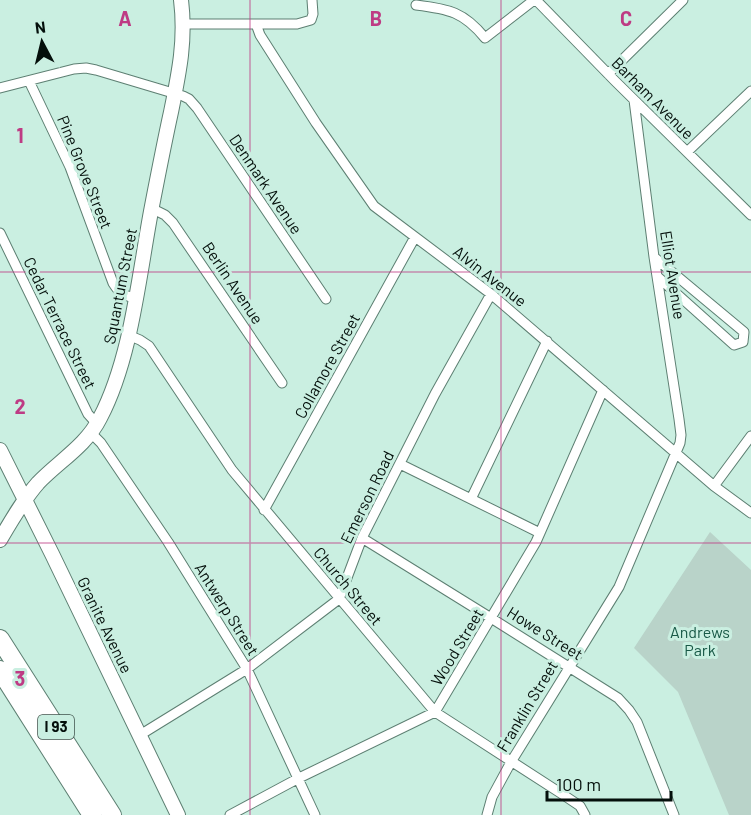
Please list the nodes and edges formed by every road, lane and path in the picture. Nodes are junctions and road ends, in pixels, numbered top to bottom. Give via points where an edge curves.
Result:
1 (180, 0) edge
2 (312, 0) edge
3 (535, 0) edge
4 (683, 0) edge
5 (416, 5) dead end
6 (183, 24) junction
7 (256, 24) junction
8 (608, 74) junction
9 (29, 81) junction
10 (0, 88) edge
11 (751, 91) edge
12 (175, 94) junction
13 (634, 100) junction
14 (687, 152) junction
15 (152, 207) junction
16 (751, 214) edge
17 (0, 233) edge
18 (416, 237) junction
19 (654, 257) junction
20 (658, 277) junction
21 (492, 294) junction
22 (135, 298) junction
23 (326, 299) dead end
24 (128, 335) junction
25 (547, 340) junction
26 (282, 383) dead end
27 (603, 390) junction
28 (94, 429) junction
29 (751, 436) edge
30 (0, 450) edge
31 (676, 453) junction
32 (400, 464) junction
33 (714, 486) junction
34 (25, 499) junction
35 (471, 499) junction
36 (264, 510) junction
37 (751, 513) edge
38 (540, 533) junction
39 (362, 538) junction
40 (0, 540) edge
41 (339, 599) junction
42 (491, 618) junction
43 (0, 639) edge
44 (0, 652) edge
45 (569, 666) junction
46 (247, 669) junction
47 (0, 670) edge
48 (0, 688) edge
49 (435, 712) junction
50 (140, 735) junction
51 (511, 762) junction
52 (299, 778) junction
53 (81, 815) edge
54 (92, 815) edge
55 (103, 815) edge
56 (112, 815) edge
57 (178, 815) edge
58 (230, 815) edge
59 (315, 815) edge
60 (487, 815) edge
61 (585, 815) edge
62 (674, 815) edge

1 - 6 main road, Squantum Street
2 - 7 street via 311,20
3 - 5 street via 485,38 467,19 450,11
3 - 8 street, Barham Avenue
4 - 8 street
6 - 7 street
6 - 12 main road, Squantum Street
7 - 18 street, Alvin Avenue via 306,109 374,206
8 - 13 street, Barham Avenue
9 - 10 street, Denmark Avenue
9 - 12 street, Denmark Avenue via 86,68
9 - 22 street, Pine Grove Street via 70,167 113,283 124,296
11 - 14 street
12 - 15 main road, Squantum Street
12 - 23 street, Denmark Avenue via 189,99 196,108
13 - 14 street, Barham Avenue
13 - 19 street, Elliot Avenue
14 - 16 street, Barham Avenue
15 - 22 main road, Squantum Street
15 - 26 street, Berlin Avenue via 173,223
17 - 28 street, Cedar Terrace Street
18 - 21 street, Alvin Avenue
18 - 36 street, Collamore Street
19 - 20 street, Elliot Avenue
19 - 20 street via 744,332 743,342 734,345
20 - 31 street, Elliot Avenue via 681,435
21 - 25 street, Alvin Avenue
21 - 32 street, Emerson Road
22 - 24 main road, Squantum Street
24 - 28 main road, Squantum Street via 115,383
24 - 36 street, Church Street via 148,346 232,470
25 - 27 street, Alvin Avenue
25 - 35 street
27 - 31 street, Alvin Avenue
27 - 38 street, Wood Street
28 - 34 main road, Squantum Street
28 - 46 street, Antwerp Street
29 - 33 street
30 - 34 main road, Granite Avenue
31 - 33 street, Alvin Avenue
31 - 45 street, Franklin Street via 619,587
32 - 35 street
32 - 39 street, Emerson Road
33 - 37 street, Alvin Avenue
34 - 40 main road, Squantum Street
34 - 50 main road, Granite Avenue
35 - 38 street
36 - 41 street, Church Street
38 - 42 street, Wood Street
39 - 41 street, Emerson Road
39 - 42 street, Howe Street
41 - 46 street
41 - 49 street, Church Street
42 - 45 street, Howe Street
42 - 49 street, Wood Street
43 - 56 highway, I 93
44 - 55 highway, I 93
45 - 51 street, Franklin Street
45 - 62 street, Howe Street via 618,698 629,710
46 - 50 street
46 - 52 street, Antwerp Street
47 - 54 highway, I 93
48 - 53 highway, I 93
49 - 51 street, Church Street
49 - 52 street
50 - 57 main road, Granite Avenue
51 - 60 street, Franklin Street
51 - 61 street, Church Street via 580,806
52 - 58 street
52 - 59 street, Antwerp Street

